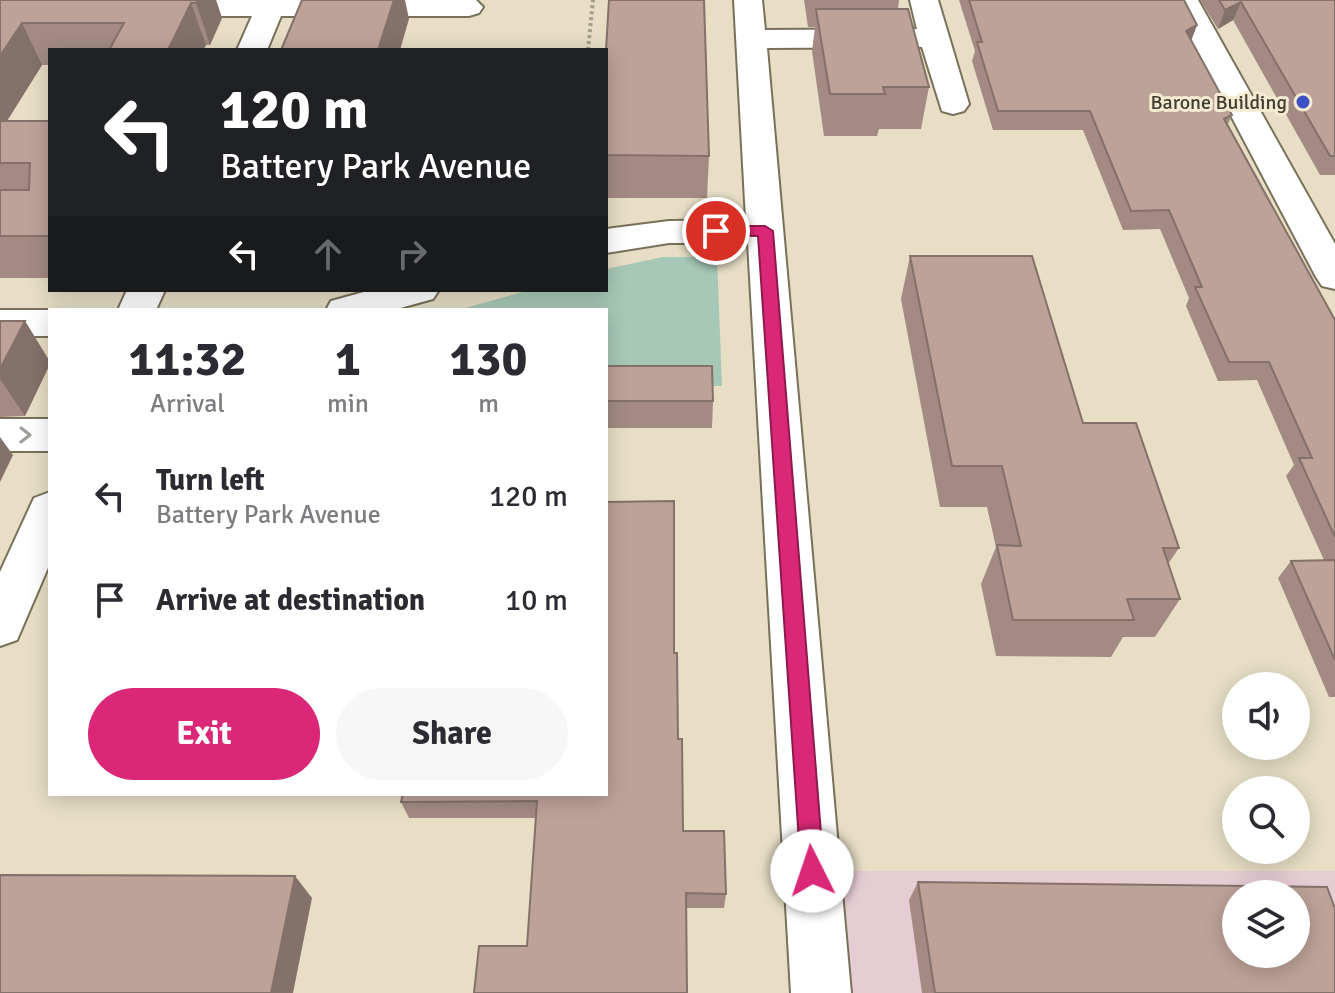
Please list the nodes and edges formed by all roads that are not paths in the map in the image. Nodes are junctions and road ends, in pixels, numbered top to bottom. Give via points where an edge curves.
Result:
1 (924, 0) edge
2 (1184, 0) edge
3 (272, 4) edge
4 (132, 7) edge
5 (469, 7) dead end
6 (750, 20) edge
7 (933, 38) junction
8 (253, 48) edge
9 (953, 104) dead end
10 (1318, 214) edge
11 (765, 231) junction
12 (608, 241) edge
13 (1335, 277) edge
14 (412, 292) edge
15 (352, 308) edge
16 (0, 323) edge
17 (48, 323) edge
18 (0, 435) edge
19 (48, 435) edge
20 (48, 515) edge
21 (0, 625) edge
22 (821, 993) edge

1 - 7 street
2 - 10 street
3 - 4 street
3 - 5 street
3 - 8 street
6 - 7 street
6 - 11 street
7 - 9 street
10 - 13 street
11 - 12 street via 669,232
11 - 22 street
14 - 15 street
16 - 17 street
18 -> 19 street
20 - 21 street

